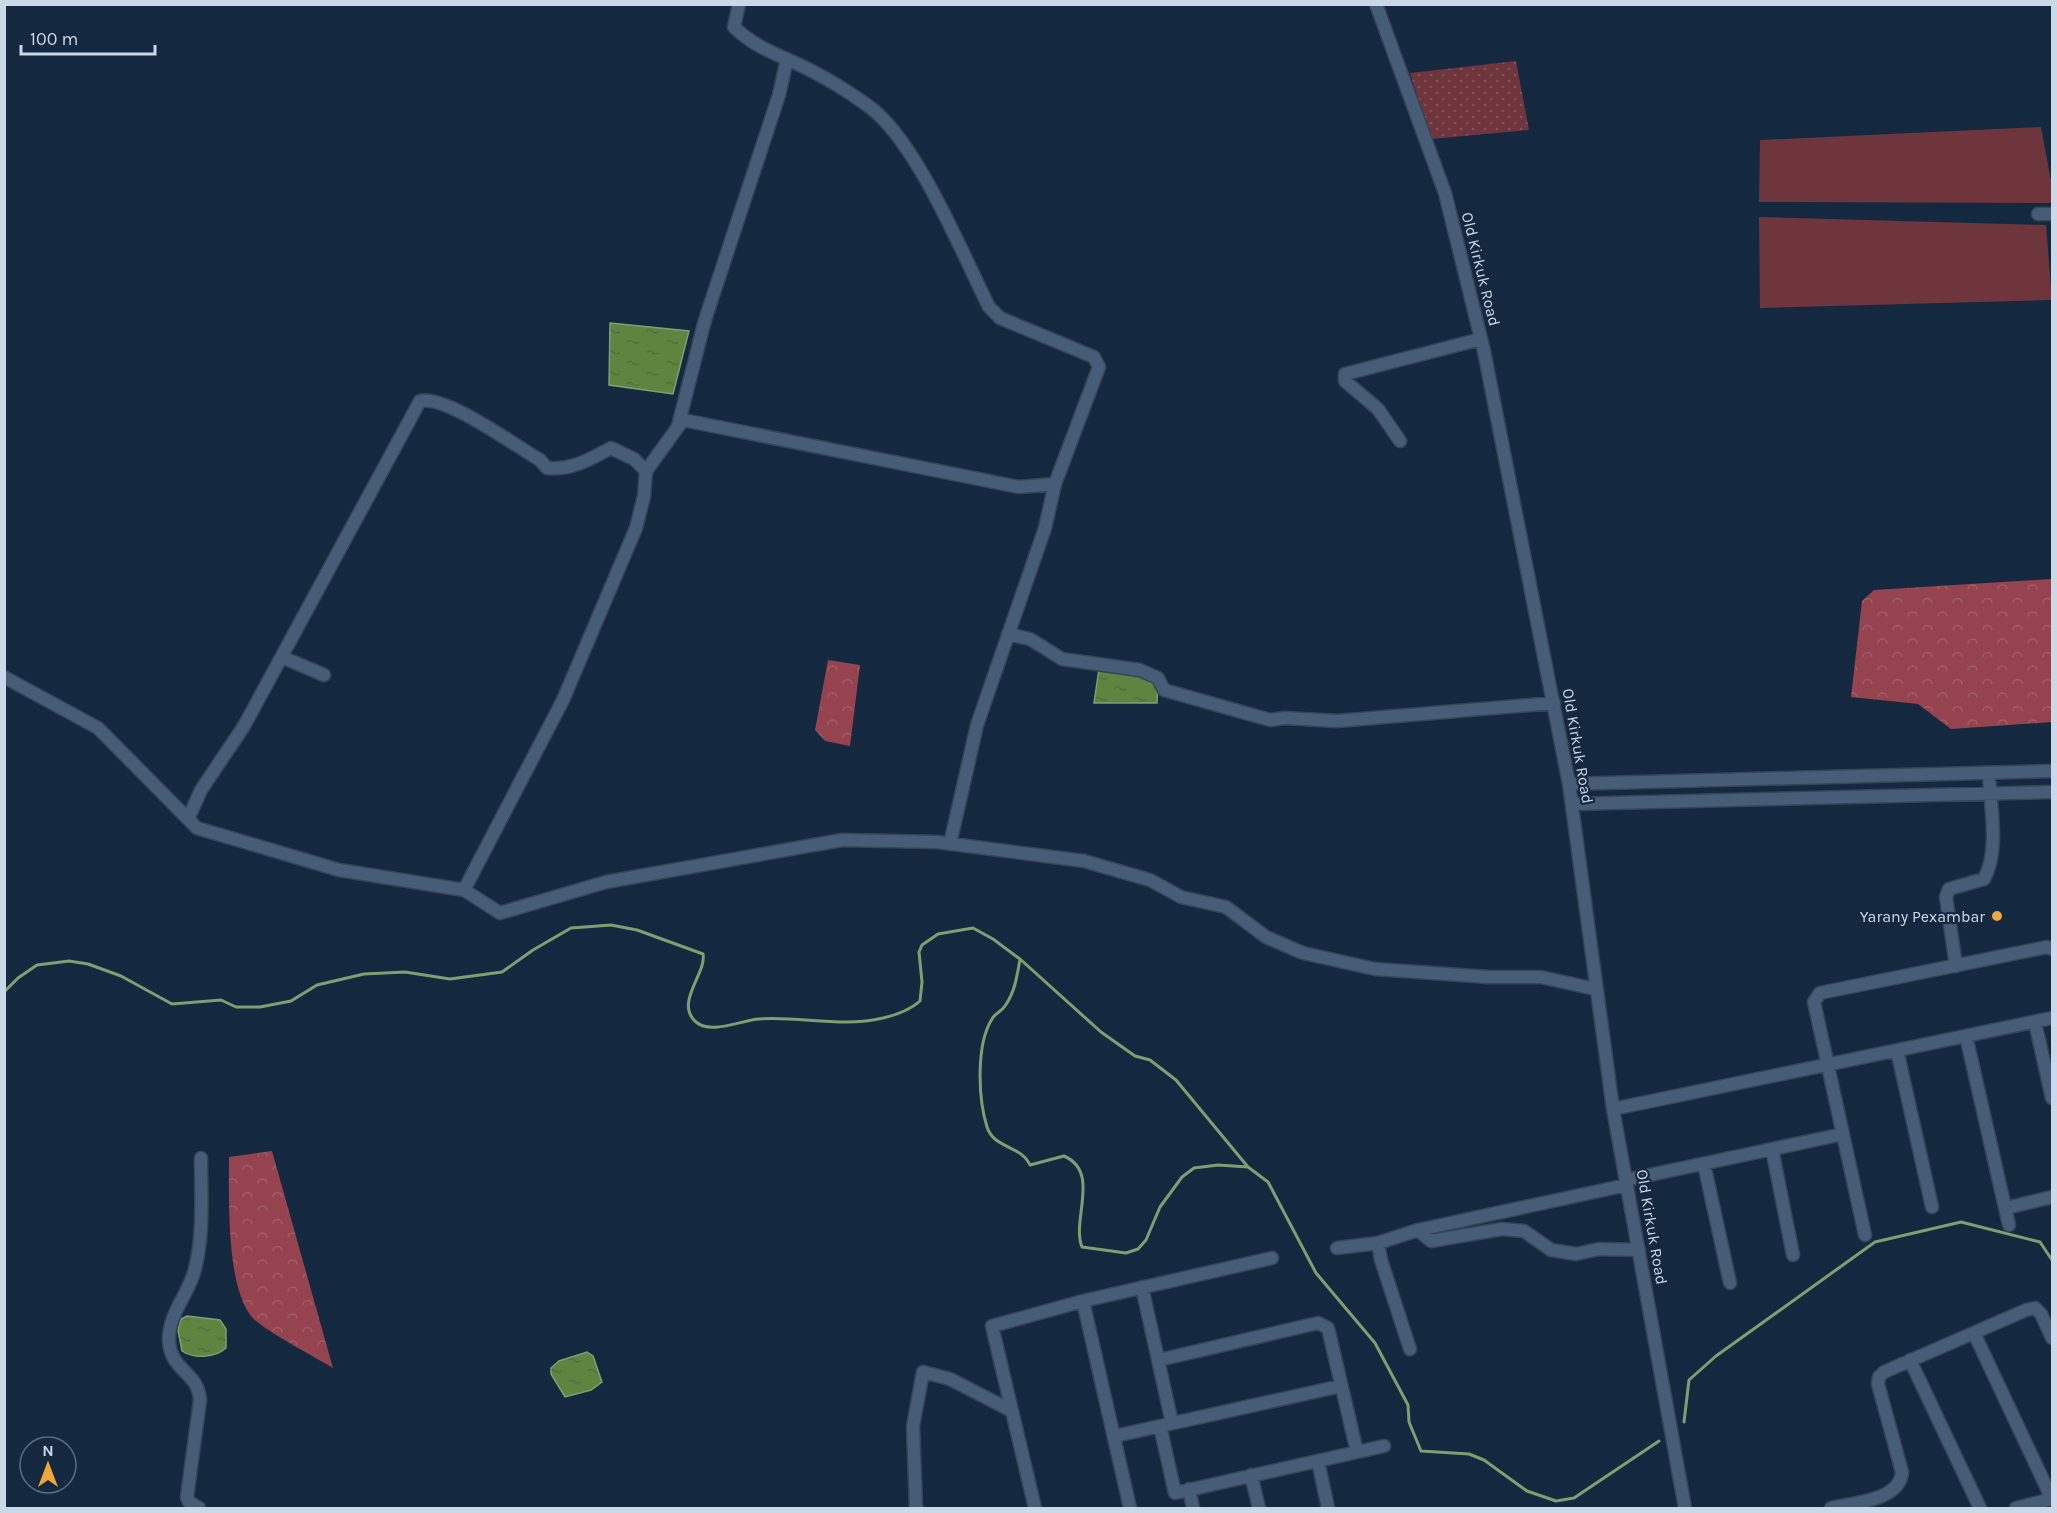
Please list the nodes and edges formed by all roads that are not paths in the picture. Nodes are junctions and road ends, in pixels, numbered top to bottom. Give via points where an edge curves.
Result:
1 (739, 4) edge
2 (1376, 4) edge
3 (787, 59) junction
4 (2038, 214) dead end
5 (2052, 214) edge
6 (1481, 339) junction
7 (678, 428) junction
8 (1400, 441) dead end
9 (646, 471) junction
10 (1055, 484) junction
11 (1008, 634) junction
12 (282, 657) junction
13 (324, 675) dead end
14 (4, 677) edge
15 (1554, 703) junction
16 (2052, 771) edge
17 (1989, 773) junction
18 (1569, 784) junction
19 (2052, 792) edge
20 (1990, 793) junction
21 (1572, 804) junction
22 (188, 819) junction
23 (950, 844) junction
24 (464, 890) junction
25 (2052, 949) edge
26 (1956, 966) junction
27 (1595, 989) junction
28 (2052, 1018) edge
29 (2035, 1022) junction
30 (1966, 1036) junction
31 (1897, 1050) junction
32 (1827, 1064) junction
33 (2052, 1094) edge
34 (1613, 1109) junction
35 (1843, 1134) junction
36 (1772, 1149) junction
37 (201, 1158) dead end
38 (1704, 1164) junction
39 (1627, 1183) junction
40 (2052, 1197) edge
41 (1932, 1207) dead end
42 (2006, 1208) junction
43 (2009, 1225) dead end
44 (1418, 1230) junction
45 (1865, 1235) dead end
46 (1378, 1243) junction
47 (1336, 1248) dead end
48 (1639, 1250) junction
49 (1793, 1255) dead end
50 (1272, 1258) dead end
51 (1730, 1283) dead end
52 (1142, 1287) junction
53 (1083, 1301) junction
54 (1974, 1332) junction
55 (2052, 1338) edge
56 (1410, 1348) dead end
57 (1159, 1360) junction
58 (1910, 1360) junction
59 (1341, 1386) junction
60 (1012, 1411) junction
61 (1166, 1424) junction
62 (1115, 1436) junction
63 (1384, 1446) dead end
64 (1357, 1452) junction
65 (1318, 1461) junction
66 (1251, 1475) junction
67 (1189, 1489) junction
68 (2052, 1499) edge
69 (1191, 1508) edge
70 (199, 1509) edge
71 (916, 1509) edge
72 (1035, 1509) edge
73 (1130, 1509) edge
74 (1259, 1509) edge
75 (1328, 1509) edge
76 (1685, 1509) edge
77 (1831, 1509) edge
78 (1980, 1509) edge
79 (2016, 1509) edge

1 - 3 street via 734,27 749,42
2 - 6 street, Old Kirkuk Road via 1445,193
3 - 7 street via 779,95 705,320
3 - 10 street via 869,105 896,132 989,306 1000,318 1094,357 1100,367
4 - 5 street
6 - 8 street via 1346,374 1345,381 1378,409
6 - 15 street, Old Kirkuk Road
7 - 9 street
7 - 10 street via 683,420 1019,487
9 - 12 street via 634,459 611,448 586,463 563,469 547,468 447,404 420,400
9 - 24 street via 636,528 563,700
10 - 11 street via 1045,528
11 - 15 street via 1030,639 1062,659 1140,670 1158,678 1164,690 1270,720 1337,721
11 - 23 street via 976,725
12 - 13 street
12 - 22 street via 244,726 201,790
14 - 22 street via 98,728
15 - 18 street, Old Kirkuk Road
16 - 17 street
17 - 18 street
17 - 20 street
18 - 21 street, Old Kirkuk Road
19 - 20 street
20 - 21 street
20 - 26 street via 1989,869 1984,879 1949,889 1946,897
21 - 27 street, Old Kirkuk Road
22 - 24 street via 197,828 339,870
23 - 24 street via 831,842 606,882 500,913
23 - 27 street via 1083,861 1150,880 1181,897 1226,907 1266,937 1303,953 1375,969 1541,977
25 - 26 street
26 - 32 street via 1820,993 1814,1002
27 - 34 street, Old Kirkuk Road
28 - 29 street
29 - 30 street
29 - 33 street
30 - 31 street
30 - 42 street
31 - 32 street
31 - 41 street
32 - 34 street
32 - 35 street
34 - 39 street, Old Kirkuk Road
35 - 36 street
35 - 45 street
36 - 38 street
36 - 49 street
37 - 70 street via 199,1250 191,1284 172,1316 169,1341 175,1361 199,1386 187,1497
38 - 39 street
38 - 51 street
39 - 44 street
39 - 48 street, Old Kirkuk Road
40 - 42 street
42 - 43 street
44 - 46 street
44 - 48 street via 1431,1241 1502,1229 1524,1231 1551,1250
46 - 47 street
46 - 56 street
48 - 76 street, Old Kirkuk Road
50 - 52 street
52 - 53 street
52 - 57 street
53 - 60 street via 992,1326
53 - 62 street
54 - 55 street via 2035,1308
54 - 58 street
54 - 68 street
57 - 59 street via 1318,1323 1328,1329
57 - 61 street
58 - 77 street via 1884,1372 1878,1384 1902,1472 1900,1484 1885,1494
58 - 78 street
59 - 61 street
59 - 64 street
60 - 71 street via 950,1379 923,1372 913,1426
60 - 72 street
61 - 62 street
61 - 67 street via 1175,1492
62 - 73 street
63 - 64 street
64 - 65 street
65 - 66 street
65 - 75 street
66 - 67 street
66 - 74 street
67 - 69 street
68 - 79 street

